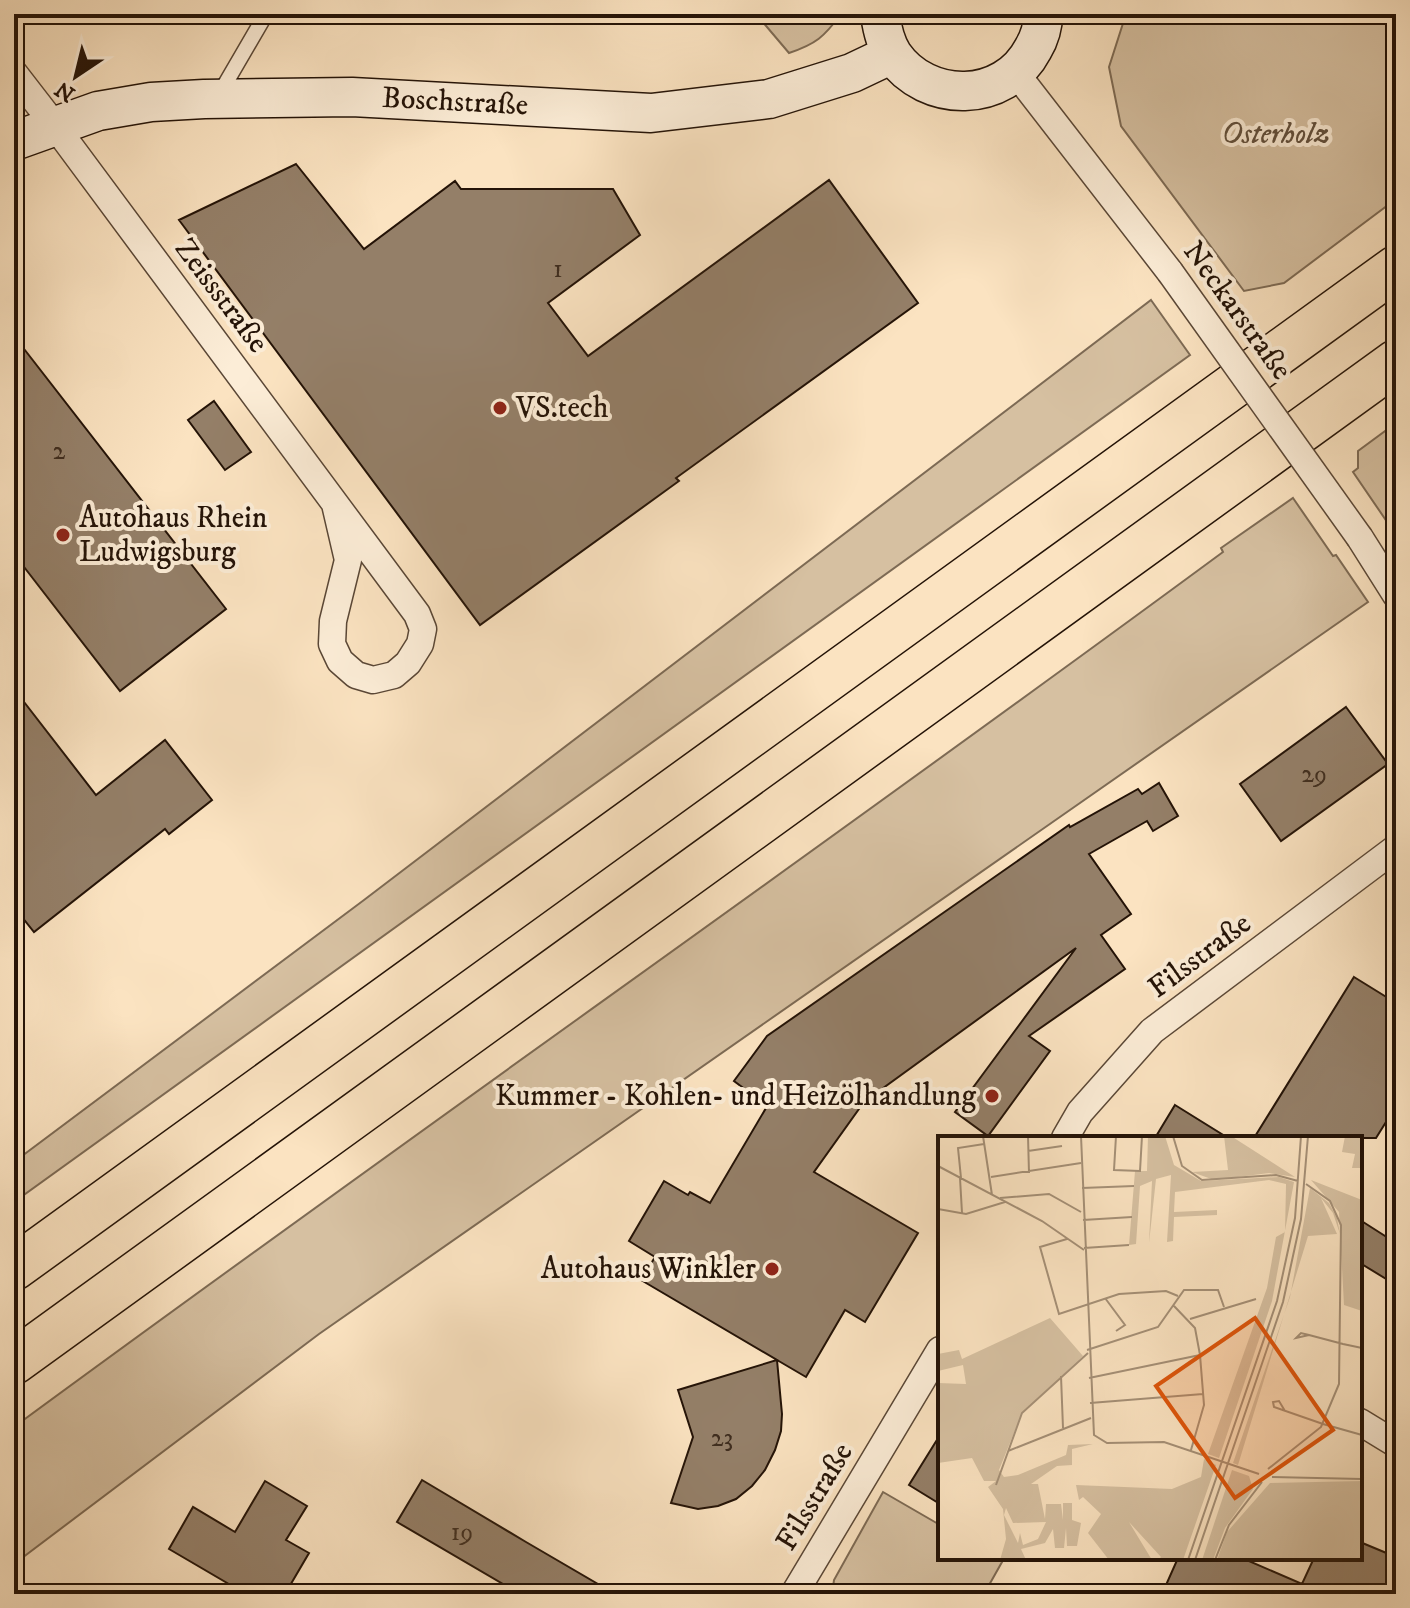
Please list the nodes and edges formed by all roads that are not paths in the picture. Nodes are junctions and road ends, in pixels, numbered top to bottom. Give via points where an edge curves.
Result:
1 (266, 14) edge
2 (880, 14) edge
3 (1043, 14) edge
4 (892, 54) junction
5 (1015, 72) junction
6 (14, 73) edge
7 (217, 99) junction
8 (55, 126) junction
9 (14, 141) edge
10 (1396, 268) edge
11 (1396, 362) edge
12 (335, 504) junction
13 (1396, 595) edge
14 (1396, 848) edge
15 (1066, 1136) edge
16 (14, 1268) edge
17 (938, 1353) edge
18 (14, 1362) edge
19 (1362, 1423) edge
20 (1396, 1444) edge
21 (794, 1594) edge

1 - 7 lane
2 - 4 street
3 - 5 street via 1038,40
4 - 5 street via 911,75 936,88 964,92 991,86
4 - 7 street, Boschstraße via 852,73 769,99 651,113 352,97
5 - 13 street, Neckarstraße, bridge via 1170,272
6 - 8 street, Zeissstraße
7 - 8 street, Boschstraße via 151,102 98,111
8 - 9 street, Boschstraße
8 - 12 street, Zeissstraße
10 - 16 highway
11 - 18 highway
12 - 12 street, Zeissstraße via 423,629 420,644 394,675 373,680 356,675 340,661 332,644 348,560
14 - 15 street, Filsstraße via 1152,1031 1080,1112
17 - 21 street, Filsstraße
19 - 20 street

